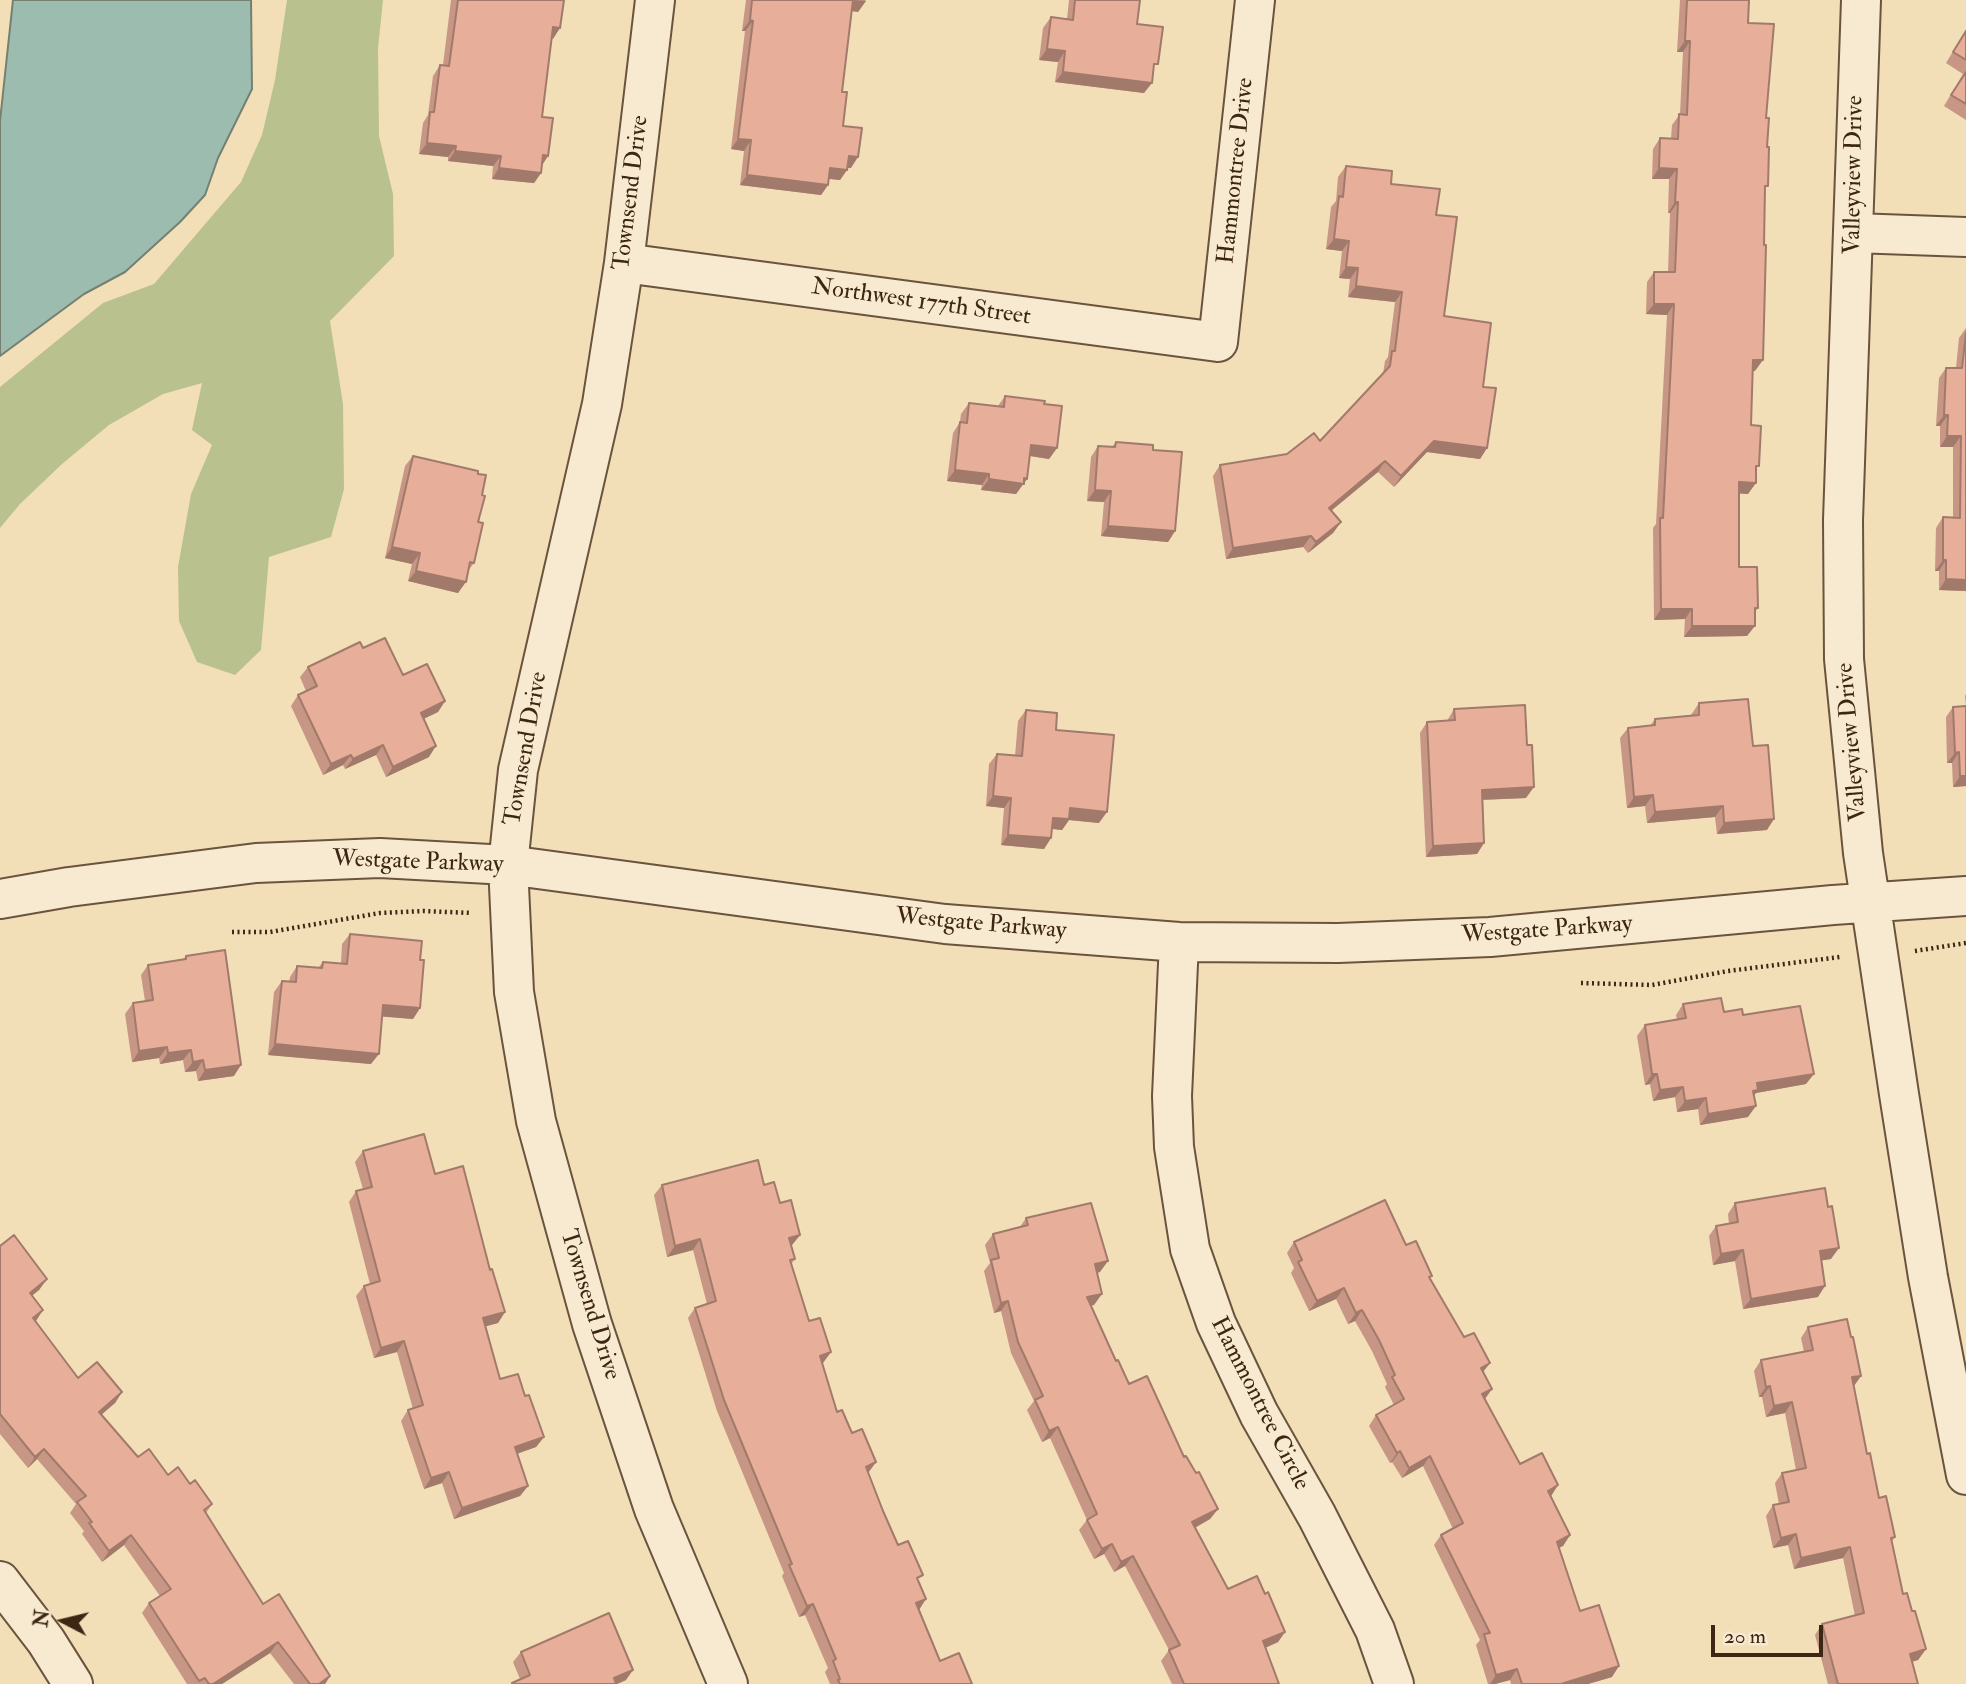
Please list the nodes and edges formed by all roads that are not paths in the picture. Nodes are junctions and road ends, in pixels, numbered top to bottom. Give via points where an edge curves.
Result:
1 (655, 0) edge
2 (1255, 0) edge
3 (1861, 0) edge
4 (1854, 233) junction
5 (1966, 237) edge
6 (624, 263) junction
7 (1218, 342) joint
8 (509, 865) junction
9 (1966, 896) edge
10 (0, 899) edge
11 (1871, 902) junction
12 (1179, 942) junction
13 (1965, 1462) edge
14 (0, 1581) edge
15 (73, 1684) edge
16 (728, 1684) edge
17 (1394, 1684) edge

1 - 6 street, Townsend Drive
2 - 7 street, Hammontree Drive
3 - 4 street, Valleyview Drive
4 - 5 street
4 - 11 street, Valleyview Drive via 1843,520 1844,659
6 - 7 street, Northwest 177th Street
6 - 8 street, Townsend Drive via 602,404 518,770
8 - 10 street, Westgate Parkway via 380,858 256,863
8 - 12 street, Westgate Parkway via 945,924
8 - 16 street, Townsend Drive via 514,992 536,1121 589,1312 654,1509
9 - 11 street, Westgate Parkway
11 - 12 street, Westgate Parkway via 1490,937 1338,943
11 - 13 street, Valleyview Drive via 1928,1277
12 - 17 street, Hammontree Circle via 1172,1096 1174,1147 1190,1249 1216,1323 1253,1403 1375,1630
14 - 15 street

